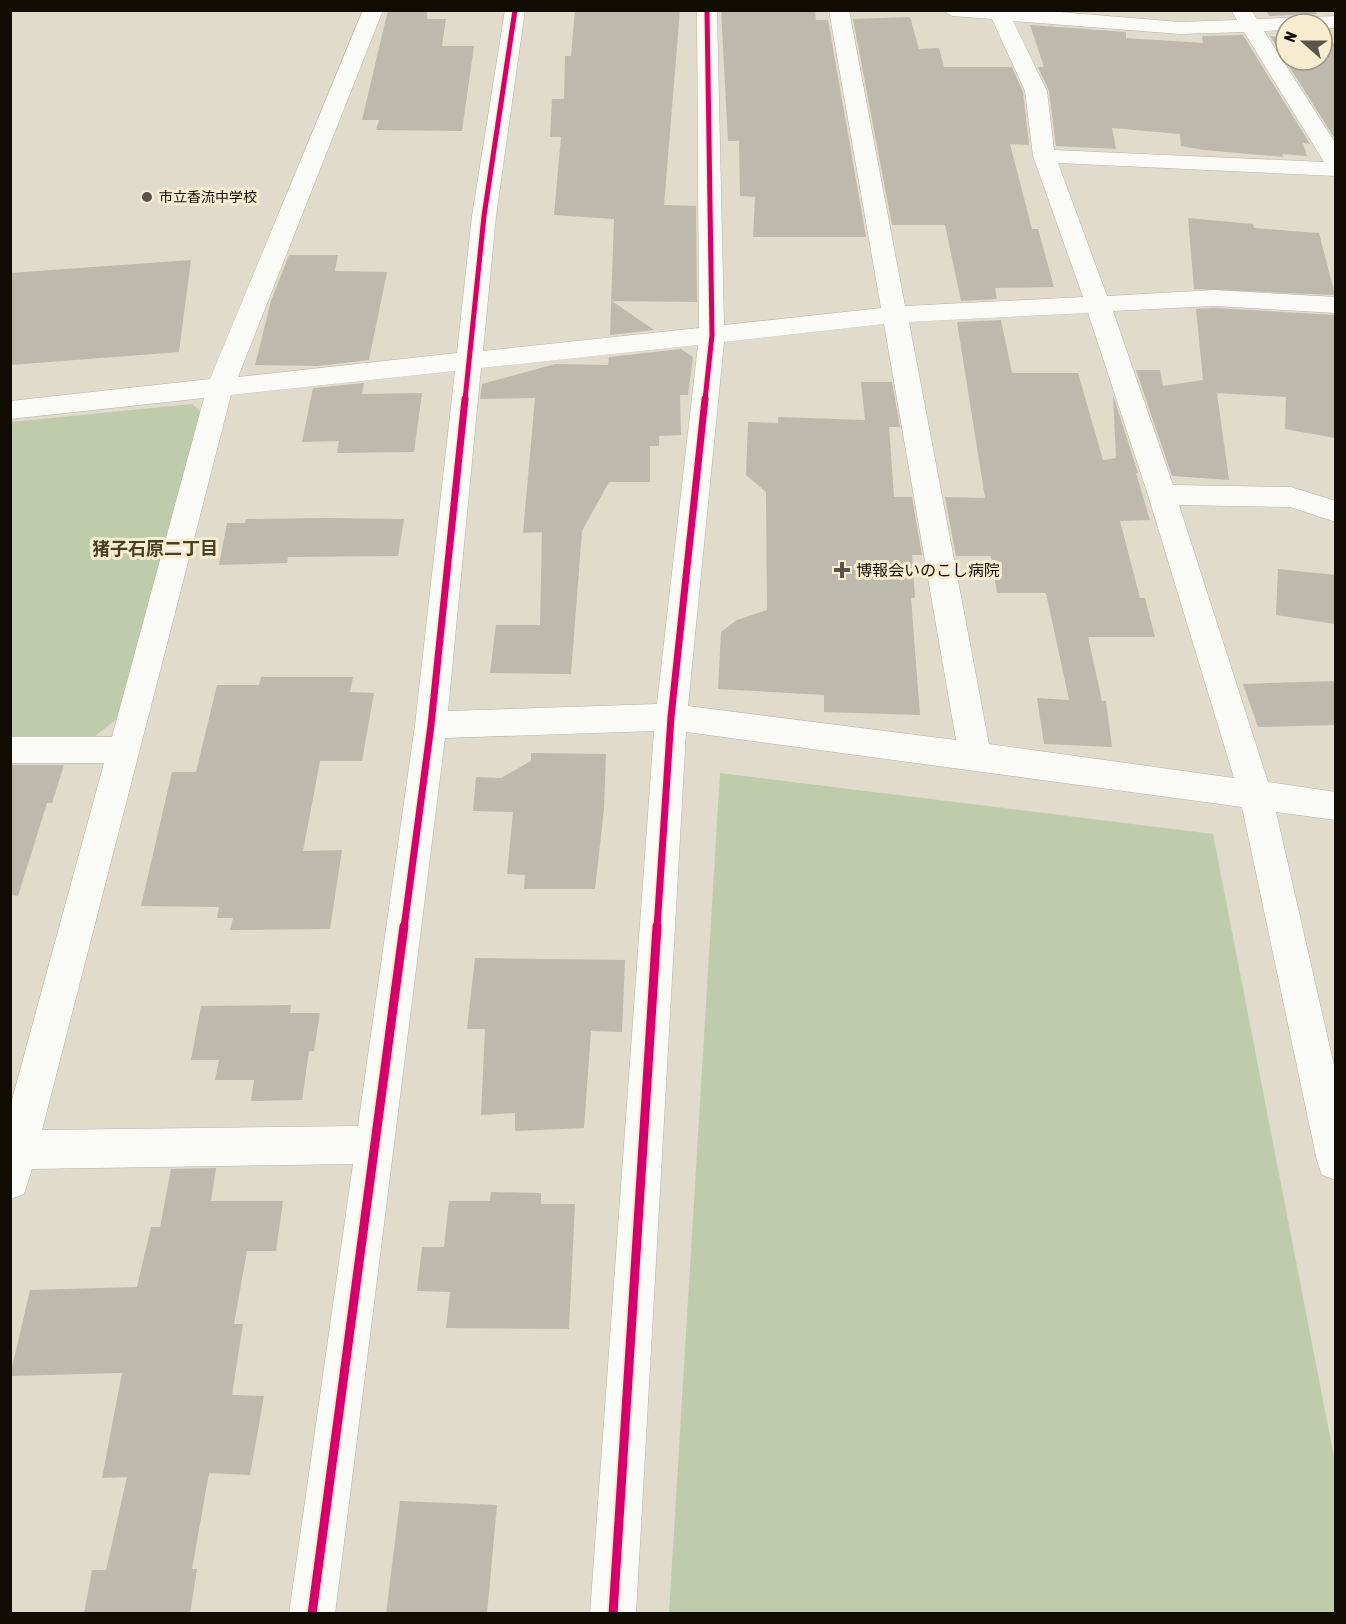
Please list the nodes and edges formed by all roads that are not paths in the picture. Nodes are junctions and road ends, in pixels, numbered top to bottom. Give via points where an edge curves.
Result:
1 (373, 10) edge
2 (515, 10) edge
3 (707, 10) edge
4 (839, 10) edge
5 (952, 10) edge
6 (999, 13) edge
7 (1245, 17) edge
8 (1335, 22) edge
9 (1044, 156) junction
10 (1335, 163) edge
11 (1335, 169) edge
12 (1098, 304) junction
13 (1335, 305) edge
14 (896, 315) junction
15 (712, 335) junction
16 (471, 361) junction
17 (220, 388) junction
18 (10, 410) edge
19 (1162, 495) junction
20 (1335, 512) edge
21 (671, 717) junction
22 (431, 725) junction
23 (10, 750) edge
24 (124, 750) junction
25 (975, 756) junction
26 (1256, 797) junction
27 (1335, 806) edge
28 (375, 1145) junction
29 (13, 1160) edge
30 (1335, 1161) edge
31 (312, 1614) edge
32 (613, 1614) edge

1 - 17 street
2 - 16 street via 484,216
3 - 15 street
4 - 14 street
5 - 6 street
6 - 7 street via 1180,28
6 - 9 street via 1036,91
7 - 8 street
7 - 10 street
9 - 11 street
9 - 12 street
12 - 13 street via 1214,298
12 - 14 street
12 - 19 street
14 - 15 street
14 - 25 street
15 - 16 street
15 - 21 street
16 - 17 street
16 - 22 street
17 - 18 street
17 - 24 street
19 - 20 street via 1291,496
19 - 26 street
21 - 22 street
21 - 25 street
21 - 32 street
22 - 28 street
23 - 24 street
24 - 29 street
25 - 26 street
26 - 27 street
26 - 30 street
28 - 29 street
28 - 31 street

